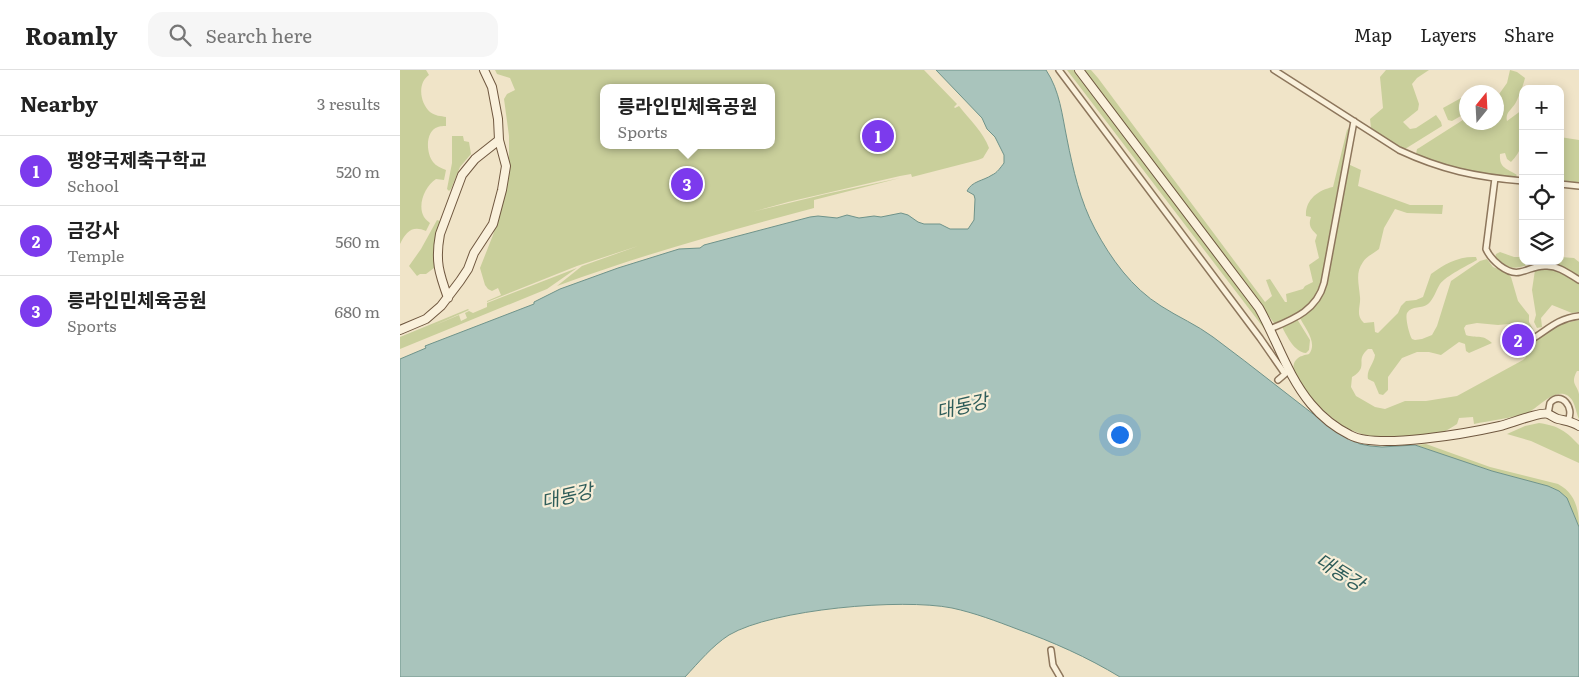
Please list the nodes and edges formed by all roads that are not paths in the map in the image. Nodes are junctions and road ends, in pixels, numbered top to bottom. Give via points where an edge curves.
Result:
1 (484, 70) edge
2 (1059, 70) edge
3 (1079, 70) edge
4 (1274, 70) edge
5 (1354, 121) junction
6 (499, 140) junction
7 (1495, 178) junction
8 (1519, 181) edge
9 (1564, 184) edge
10 (1579, 186) edge
11 (1579, 280) edge
12 (448, 298) junction
13 (1579, 316) edge
14 (400, 330) edge
15 (1270, 330) junction
16 (1523, 344) dead end
17 (1278, 380) dead end
18 (1548, 414) junction
19 (1568, 420) junction
20 (1579, 426) edge
21 (1051, 650) dead end
22 (1060, 677) edge

1 - 6 street via 492,87
2 - 17 street via 1260,338 1285,374
3 - 15 street via 1259,308
4 - 5 street
5 - 7 street via 1399,150 1432,164
5 - 15 street via 1321,295 1301,314
6 - 12 street via 506,166 493,224
6 - 12 street via 475,159 462,175 440,234 438,270
7 - 8 street
7 - 11 street via 1486,249 1496,262 1511,272 1548,266
9 - 10 street
12 - 14 street via 426,319
13 - 16 street via 1555,322
15 - 18 street via 1292,375 1311,404 1356,438 1422,439 1501,426
18 - 19 street
18 - 19 street via 1550,403 1560,398 1569,407
19 - 20 street
21 - 22 street via 1053,665

